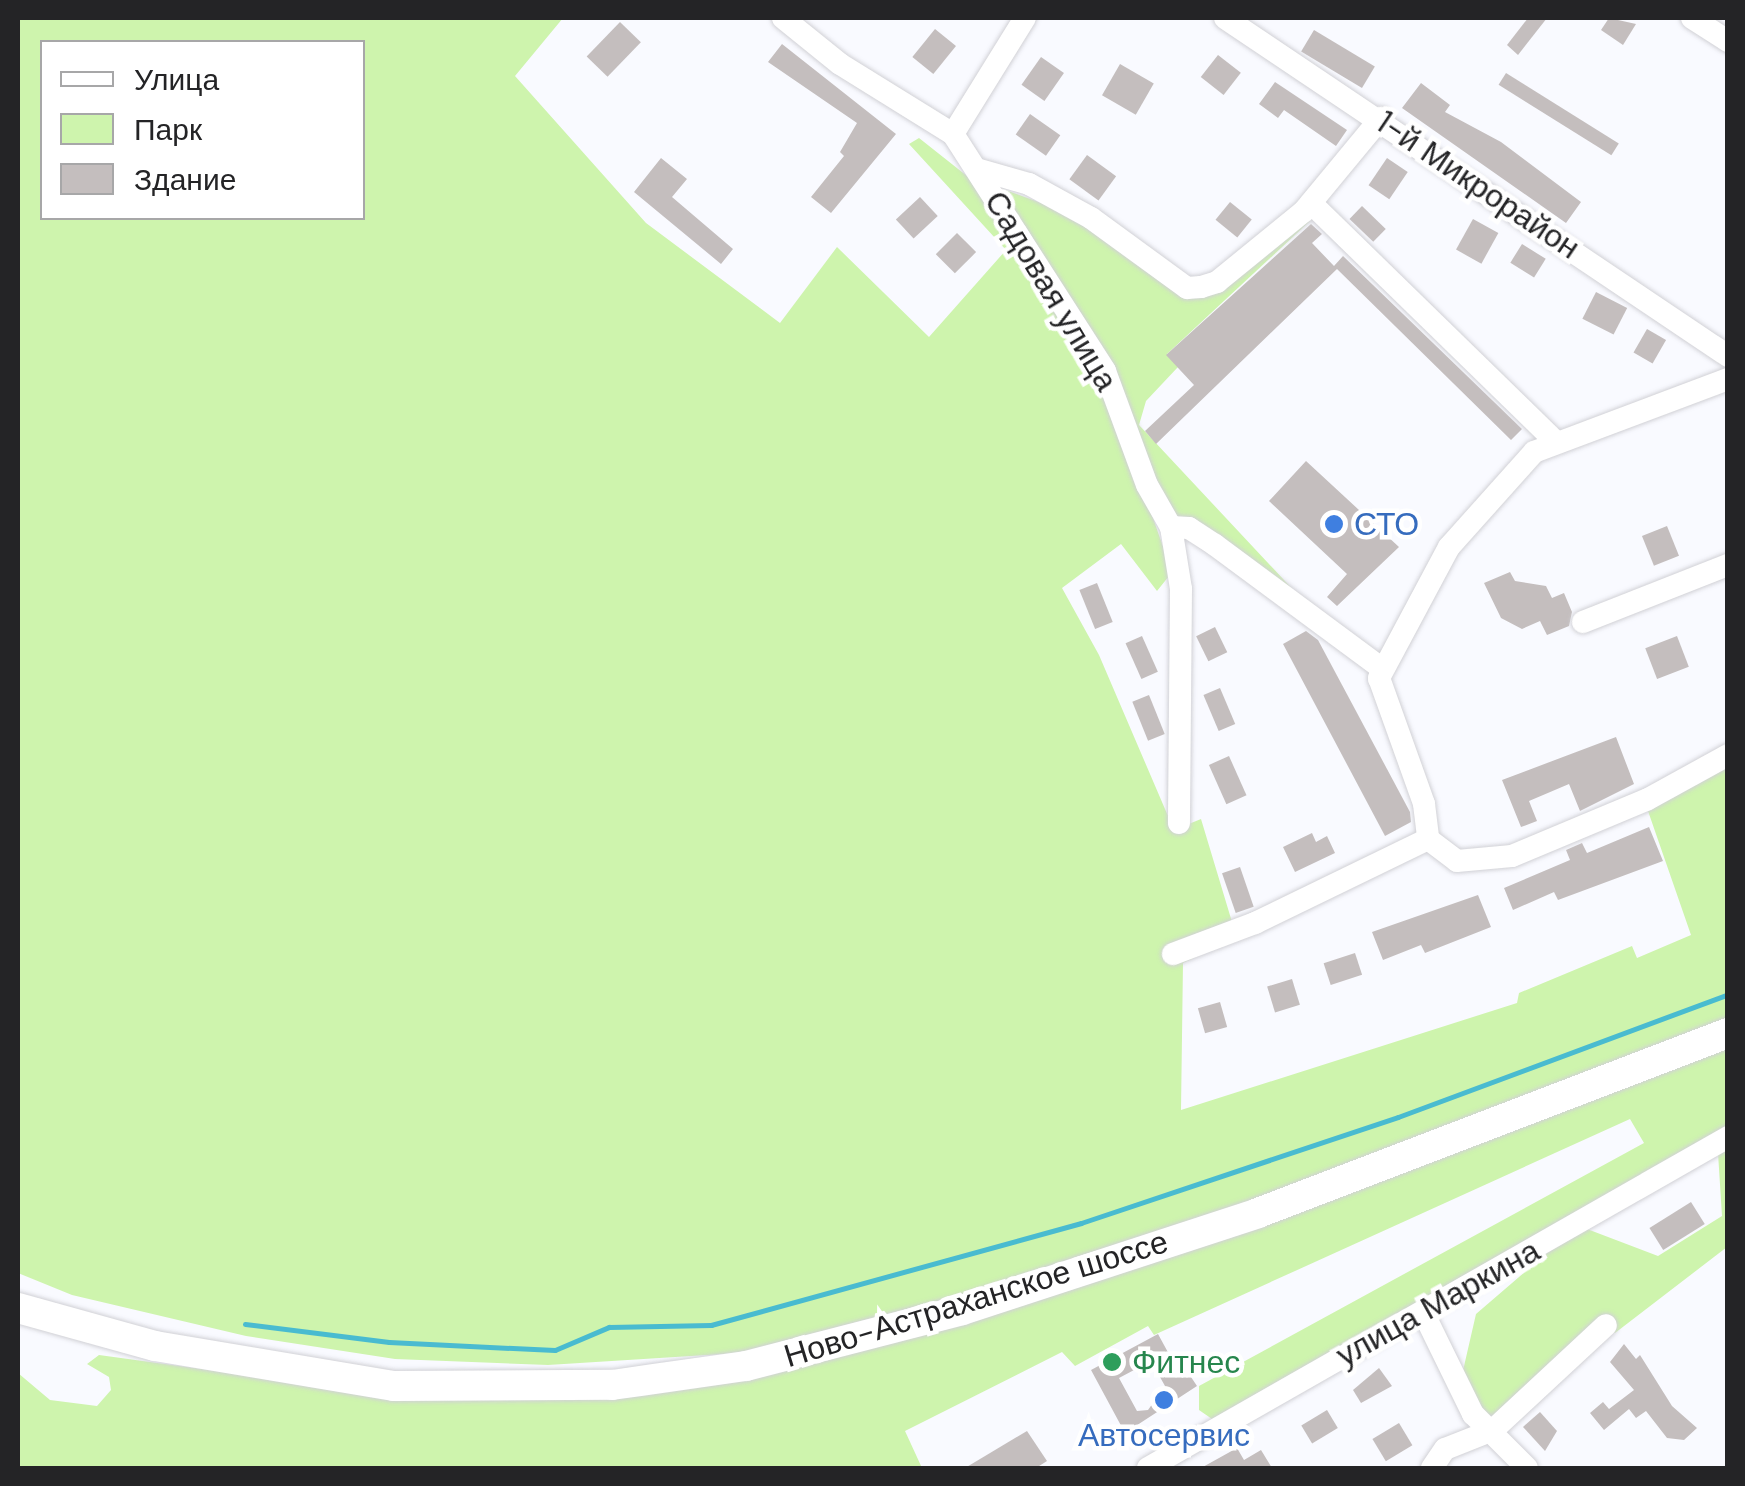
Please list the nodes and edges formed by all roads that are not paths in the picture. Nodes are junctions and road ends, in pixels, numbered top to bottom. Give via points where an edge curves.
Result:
1 (784, 18) edge
2 (1025, 18) edge
3 (1226, 18) edge
4 (1692, 18) edge
5 (1728, 41) edge
6 (1380, 118) junction
7 (953, 134) junction
8 (980, 170) junction
9 (1311, 203) junction
10 (1728, 356) edge
11 (1728, 378) edge
12 (1554, 440) junction
13 (1171, 526) junction
14 (1728, 565) edge
15 (1583, 622) dead end
16 (1380, 667) junction
17 (1728, 754) edge
18 (1178, 823) dead end
19 (1428, 839) junction
20 (1174, 954) dead end
21 (1728, 1033) edge
22 (1728, 1138) edge
23 (18, 1308) edge
24 (1423, 1312) junction
25 (1606, 1325) dead end
26 (1493, 1430) junction
27 (1151, 1468) edge
28 (1432, 1468) edge
29 (1527, 1468) edge

1 - 7 street via 840,64
2 - 7 street
3 - 6 street, 1-й Микрорайон
4 - 5 street
6 - 9 street
6 - 10 street, 1-й Микрорайон
7 - 8 street, Садовая улица
8 - 9 street via 1029,184 1090,218 1187,288 1217,282
8 - 13 street, Садовая улица via 1020,245 1105,371 1147,485
9 - 12 street
11 - 12 street
12 - 16 street via 1516,471 1449,547
13 - 16 street via 1190,528
13 - 18 street, Садовая улица via 1181,589
14 - 15 street
16 - 19 street via 1424,804
17 - 19 street via 1648,800 1512,856 1471,862 1442,854
19 - 20 street via 1255,923
21 - 23 main road, Ново-Астраханское шоссе via 1258,1213 962,1310 746,1366 612,1385 394,1386 155,1346
22 - 24 street, улица Маркина
24 - 26 street via 1473,1414
24 - 27 street, улица Маркина
25 - 26 street
26 - 28 street via 1445,1450
26 - 29 street

